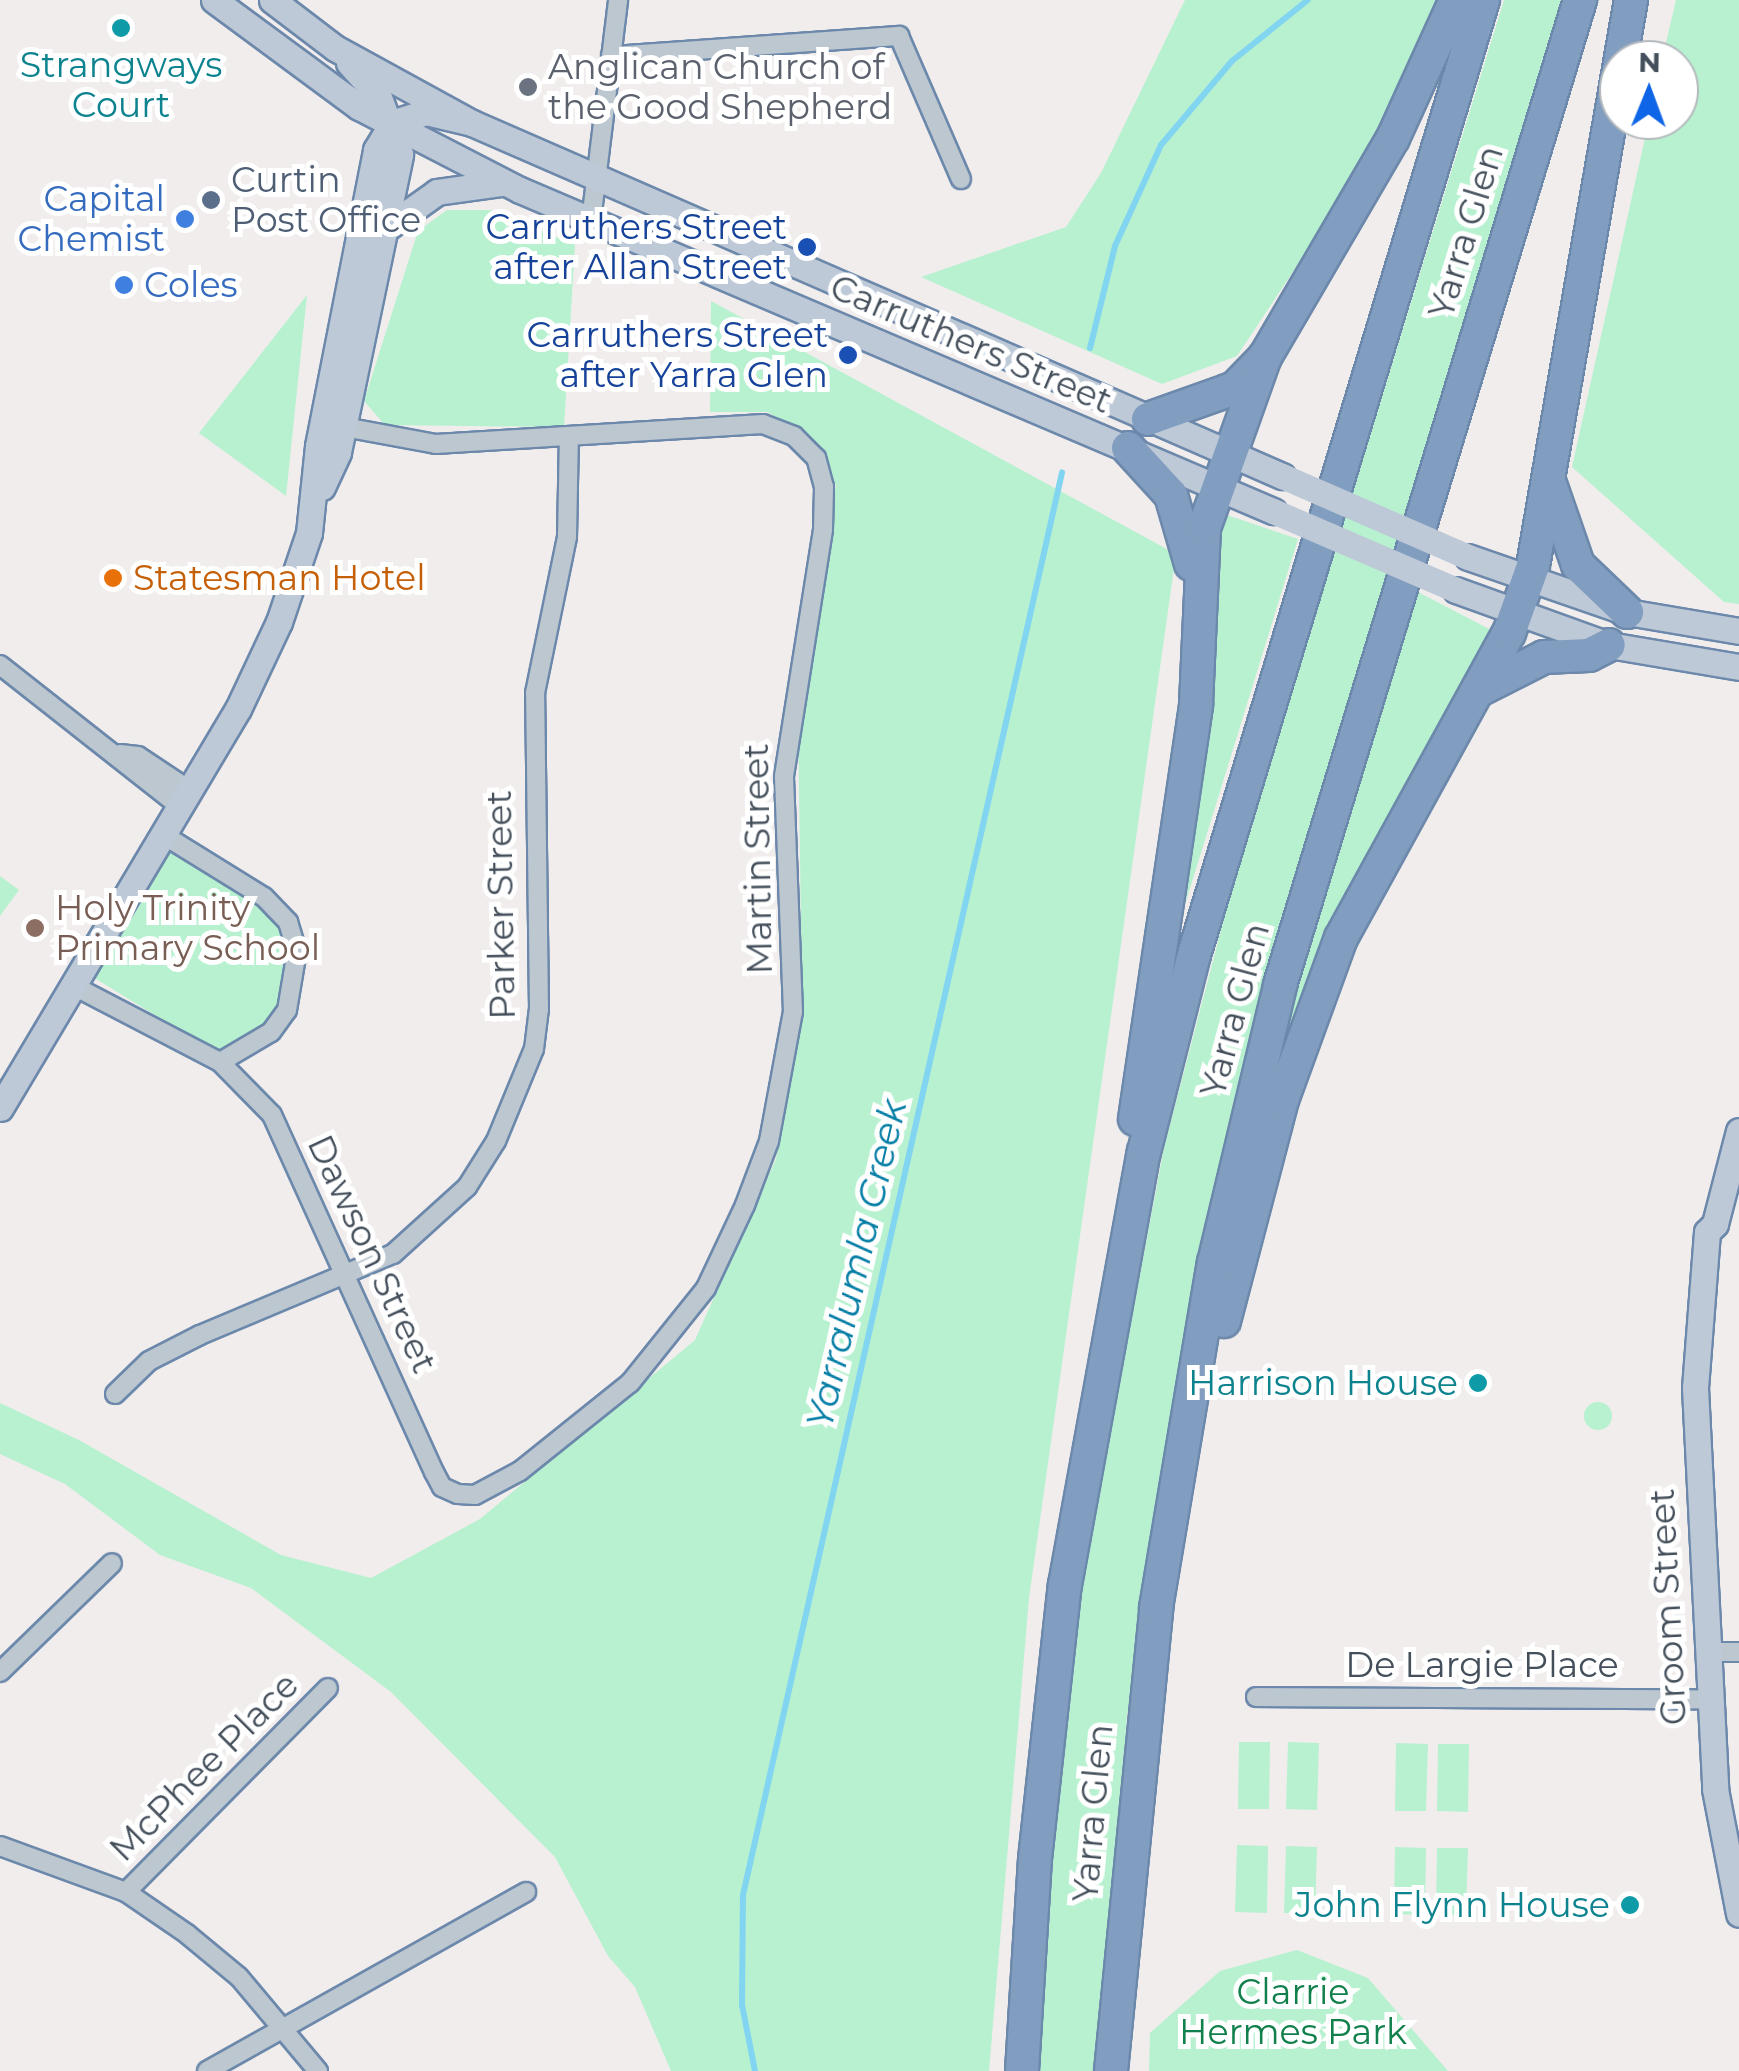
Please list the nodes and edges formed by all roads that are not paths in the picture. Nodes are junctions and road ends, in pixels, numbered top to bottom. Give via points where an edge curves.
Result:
1 (214, 0) edge
2 (272, 0) edge
3 (618, 0) edge
4 (1456, 0) edge
5 (1483, 0) edge
6 (1580, 0) edge
7 (1630, 0) edge
8 (335, 48) junction
9 (611, 56) junction
10 (472, 123) junction
11 (392, 124) junction
12 (961, 180) dead end
13 (596, 181) junction
14 (520, 190) junction
15 (591, 222) junction
16 (385, 230) junction
17 (1265, 356) junction
18 (1148, 418) junction
19 (333, 425) junction
20 (569, 436) junction
21 (1128, 448) junction
22 (1232, 454) junction
23 (1550, 484) junction
24 (1219, 485) junction
25 (1528, 581) junction
26 (1200, 608) junction
27 (1627, 612) junction
28 (1517, 614) junction
29 (1739, 631) edge
30 (1609, 644) junction
31 (0, 665) edge
32 (1739, 666) edge
33 (1479, 690) junction
34 (184, 798) junction
35 (162, 834) junction
36 (72, 985) junction
37 (220, 1062) junction
38 (0, 1108) edge
39 (1739, 1131) edge
40 (349, 1275) junction
41 (1110, 1312) junction
42 (114, 1394) dead end
43 (442, 1488) joint
44 (112, 1563) dead end
45 (1708, 1652) junction
46 (1739, 1652) edge
47 (0, 1672) edge
48 (328, 1688) dead end
49 (1256, 1697) dead end
50 (1708, 1699) junction
51 (0, 1846) edge
52 (126, 1892) junction
53 (526, 1892) dead end
54 (1739, 1914) edge
55 (284, 2028) junction
56 (1112, 2056) edge
57 (208, 2071) edge
58 (318, 2071) edge
59 (1022, 2071) edge

1 - 11 main road, Carruthers Street via 359,108
2 - 8 main road, Carruthers Street
3 - 9 street
4 - 17 highway via 1385,154
5 - 41 highway, Yarra Glen via 1193,958
6 - 56 highway, Yarra Glen via 1280,985 1214,1263 1156,1608
7 - 23 highway
8 - 10 main road, Carruthers Street
8 - 11 main road via 378,94
9 - 12 street via 899,36
9 - 13 street
10 - 11 main road via 426,112
10 - 13 main road, Carruthers Street
11 - 14 main road, Carruthers Street
11 - 16 main road via 400,154
11 - 19 main road via 376,150
13 - 15 street
13 - 18 main road, Carruthers Street
14 - 15 main road, Carruthers Street
14 - 16 main road via 500,182 458,186 418,202
15 - 21 main road, Carruthers Street
16 - 19 main road
17 - 18 highway via 1234,388
17 - 22 highway
18 - 22 main road, Carruthers Street
19 - 20 street, Martin Street via 436,444
19 - 34 main road via 279,622
20 - 40 street, Parker Street via 567,538 535,693 540,933 534,1050 496,1141 467,1187 393,1254
20 - 43 street, Martin Street via 764,424 794,436 816,458 824,529 784,776 793,1012 769,1142 706,1288 630,1383 578,1430 475,1494
21 - 24 main road, Carruthers Street
21 - 26 highway via 1172,495
22 - 24 highway
22 - 25 main road, Carruthers Street, bridge
23 - 25 highway
23 - 27 highway via 1578,564
24 - 26 highway via 1204,528
24 - 28 main road, Carruthers Street, bridge
25 - 27 main road, Carruthers Street
25 - 28 highway
26 - 41 highway via 1196,704
27 - 29 main road, Carruthers Street
28 - 30 main road, Carruthers Street
28 - 33 highway
30 - 32 main road, Carruthers Street
30 - 33 highway via 1589,655 1544,656
31 - 34 street via 120,754 129,771
33 - 56 highway via 1342,938 1263,1167 1183,1524
34 - 35 main road
35 - 36 main road
35 - 37 street via 264,898 288,922 297,951 287,1010 271,1032
36 - 37 street, Dawson Street
36 - 38 main road
37 - 40 street, Dawson Street via 272,1115
39 - 45 main road, Groom Street via 1702,1259 1696,1466
40 - 42 street, Parker Street via 200,1335 149,1361
40 - 43 street, Dawson Street
41 - 59 highway, Yarra Glen via 1052,1696
44 - 47 street
45 - 46 street
45 - 50 main road, Groom Street
48 - 52 street, McPhee Place
49 - 50 street, De Largie Place
50 - 54 main road, Groom Street via 1724,1856
51 - 52 street
52 - 55 street via 239,1976
53 - 55 street
55 - 57 street
55 - 58 street

